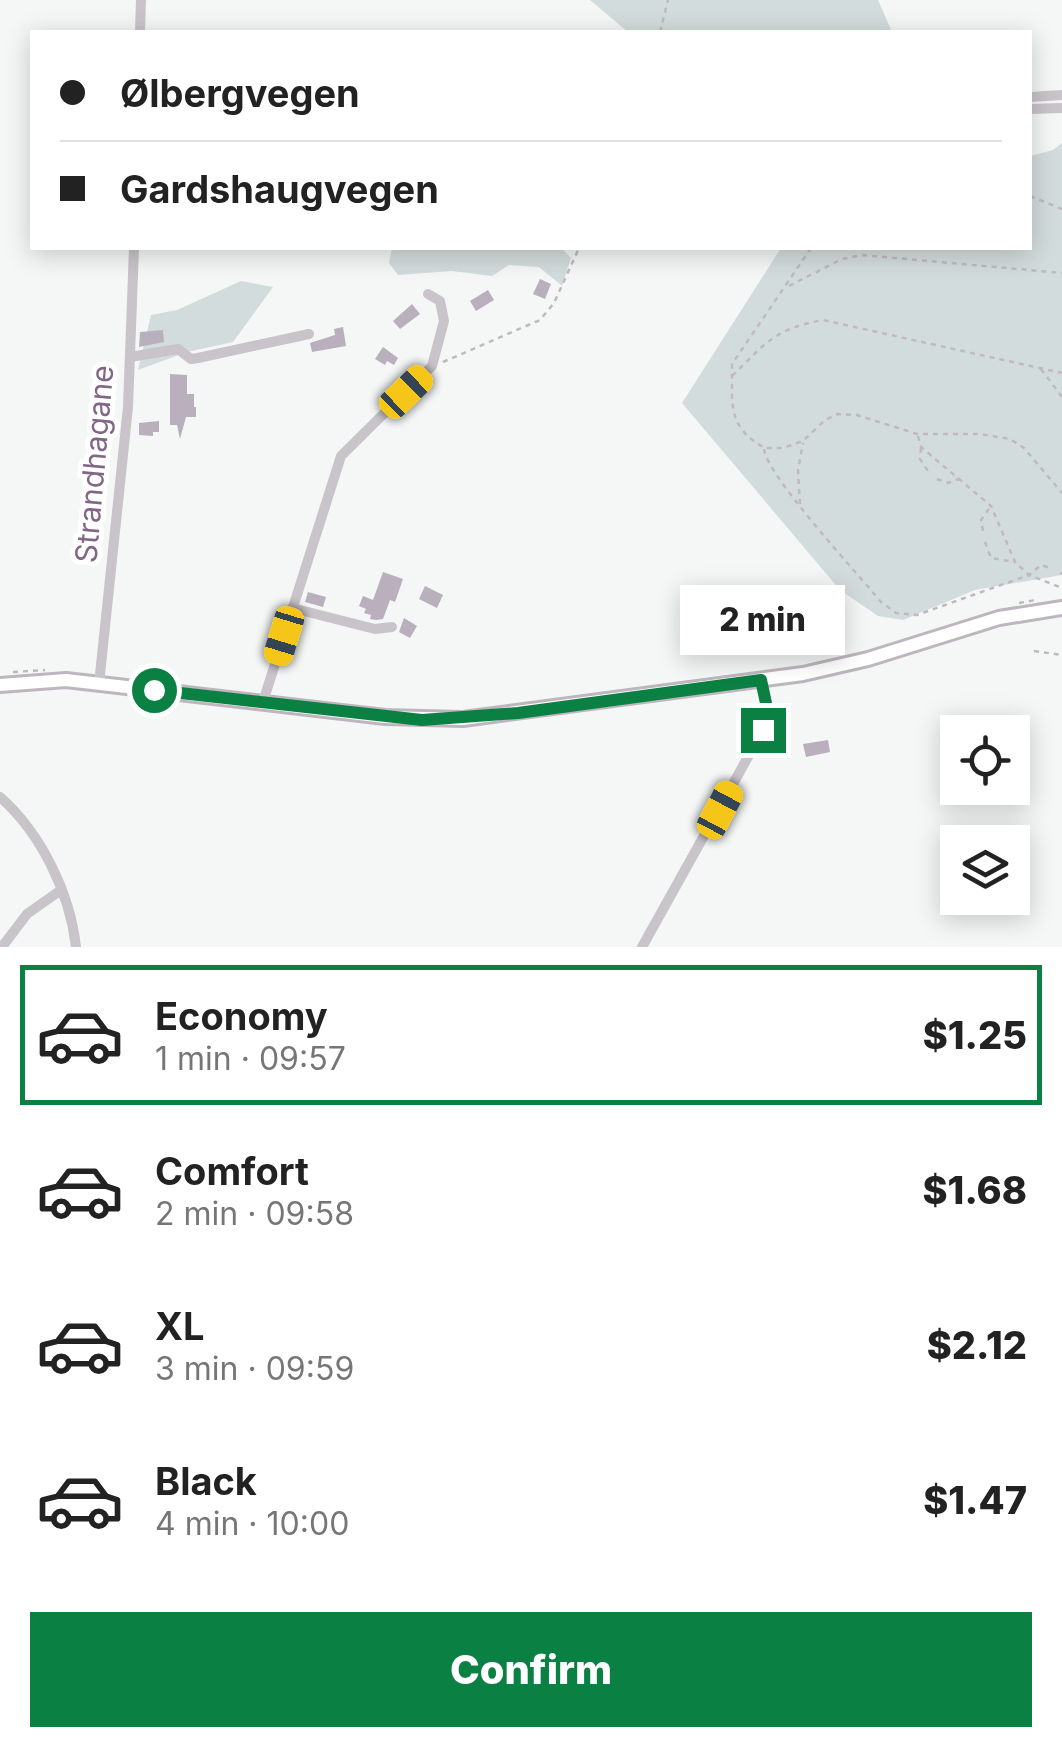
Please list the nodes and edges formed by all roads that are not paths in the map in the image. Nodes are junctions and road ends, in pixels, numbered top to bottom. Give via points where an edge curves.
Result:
1 (141, 0) edge
2 (140, 30) edge
3 (1062, 95) edge
4 (1032, 97) edge
5 (1062, 108) edge
6 (1032, 109) edge
7 (134, 250) edge
8 (428, 294) dead end
9 (310, 334) dead end
10 (130, 357) junction
11 (292, 608) junction
12 (1062, 608) edge
13 (392, 627) dead end
14 (761, 680) junction
15 (98, 684) junction
16 (0, 685) edge
17 (263, 702) junction
18 (0, 796) edge
19 (61, 890) junction
20 (2, 947) edge
21 (76, 947) edge
22 (642, 947) edge

1 - 2 street
3 - 4 street
5 - 6 street
7 - 10 street, Strandhagane
8 - 11 street via 440,302 444,321 432,366 341,456
9 - 10 street via 191,359 178,350
10 - 15 street, Strandhagane
11 - 13 street
11 - 17 street
12 - 14 main road
14 - 17 main road via 463,719
14 - 22 street via 763,730
15 - 16 main road
15 - 17 main road
18 - 19 street via 44,853
19 - 20 street via 27,914
19 - 21 street

